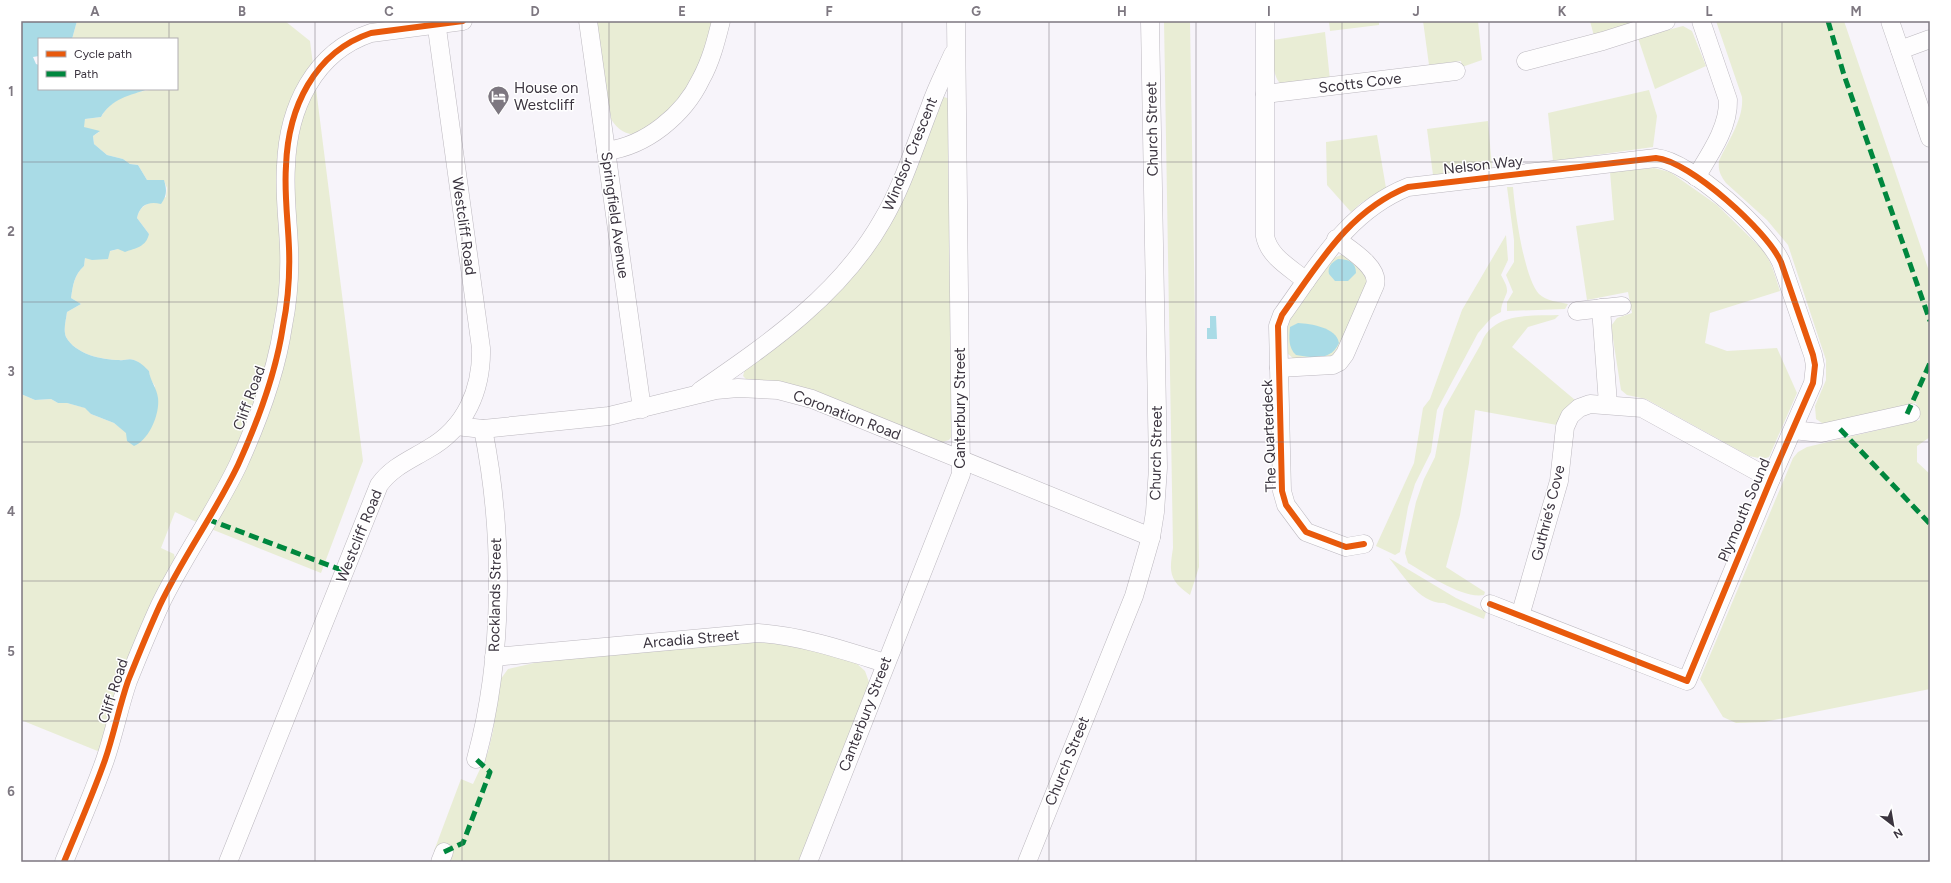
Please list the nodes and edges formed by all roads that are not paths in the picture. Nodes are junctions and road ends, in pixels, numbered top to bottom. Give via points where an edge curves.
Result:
1 (462, 21) edge
2 (588, 21) edge
3 (721, 21) edge
4 (956, 21) edge
5 (1150, 21) edge
6 (1265, 21) edge
7 (1666, 21) edge
8 (1701, 21) edge
9 (1890, 21) edge
10 (436, 23) edge
11 (1930, 39) edge
12 (955, 48) junction
13 (1900, 50) junction
14 (1526, 61) dead end
15 (1456, 71) dead end
16 (1265, 94) junction
17 (1923, 95) edge
18 (1930, 138) edge
19 (606, 151) junction
20 (1696, 177) junction
21 (1336, 238) junction
22 (1306, 281) junction
23 (1622, 306) dead end
24 (1600, 308) junction
25 (1577, 311) dead end
26 (1279, 368) junction
27 (694, 394) junction
28 (1608, 404) junction
29 (642, 409) junction
30 (1911, 413) dead end
31 (456, 426) junction
32 (483, 429) junction
33 (1793, 430) junction
34 (961, 461) junction
35 (1771, 479) junction
36 (1151, 536) junction
37 (1364, 544) dead end
38 (1490, 604) dead end
39 (1520, 616) junction
40 (494, 657) junction
41 (885, 663) junction
42 (476, 759) dead end
43 (64, 862) edge
44 (228, 862) edge
45 (808, 862) edge
46 (1027, 862) edge

1 - 10 street, Cliff Road
2 - 19 street, Springfield Avenue
3 - 19 street via 701,81 683,106 672,118 646,136 617,150
4 - 12 street, Canterbury Street
5 - 36 street, Church Street via 1158,468
6 - 16 street
7 - 14 street
8 - 20 street via 1725,91 1728,109 1723,127
9 - 13 street
10 - 31 street, Westcliff Road via 480,348 477,390 472,403
10 - 43 street, Cliff Road via 371,33 358,38 333,53 314,74 305,89 290,132 286,165 289,271 284,325 277,358 237,466 184,557 128,681 105,759
11 - 13 street
12 - 27 street, Windsor Crescent via 930,105 901,184 870,241 842,276 806,311 758,350
12 - 34 street, Canterbury Street
13 - 17 street
15 - 16 street, Scotts Cove
16 - 22 street via 1267,246
17 - 18 street
19 - 29 street, Springfield Avenue
20 - 21 street, Nelson Way via 1671,160 1656,158 1414,186 1395,193 1363,213
20 - 33 street, Plymouth Sound via 1712,188 1764,236 1774,247 1781,262 1815,365 1813,383
21 - 22 street, Nelson Way
21 - 26 street, The Quarterdeck via 1371,267 1376,276 1375,285 1346,354 1340,362 1333,365
22 - 26 street, The Quarterdeck via 1279,320
23 - 24 street
24 - 25 street
24 - 28 street
26 - 37 street, The Quarterdeck via 1281,483 1286,505 1303,528 1311,534 1346,547
27 - 29 street, Coronation Road
27 - 34 street, Coronation Road via 760,388 795,394
28 - 35 street, Guthrie’s Cove via 1642,408
28 - 39 street, Guthrie’s Cove via 1584,405 1575,411 1568,421 1559,481
29 - 32 street, Coronation Road via 609,416
30 - 33 street via 1820,433
31 - 32 street, Coronation Road
31 - 44 street, Westcliff Road via 439,442 397,466 379,485
32 - 40 street, Rocklands Street via 490,462 498,561
33 - 35 street, Plymouth Sound
34 - 36 street, Coronation Road
34 - 41 street, Canterbury Street via 961,474
35 - 39 street, Plymouth Sound via 1687,681
36 - 46 street, Church Street via 1134,596
38 - 39 street, Plymouth Sound
40 - 41 street, Arcadia Street via 758,633 808,640
40 - 42 street, Rocklands Street via 483,732
41 - 45 street, Canterbury Street

